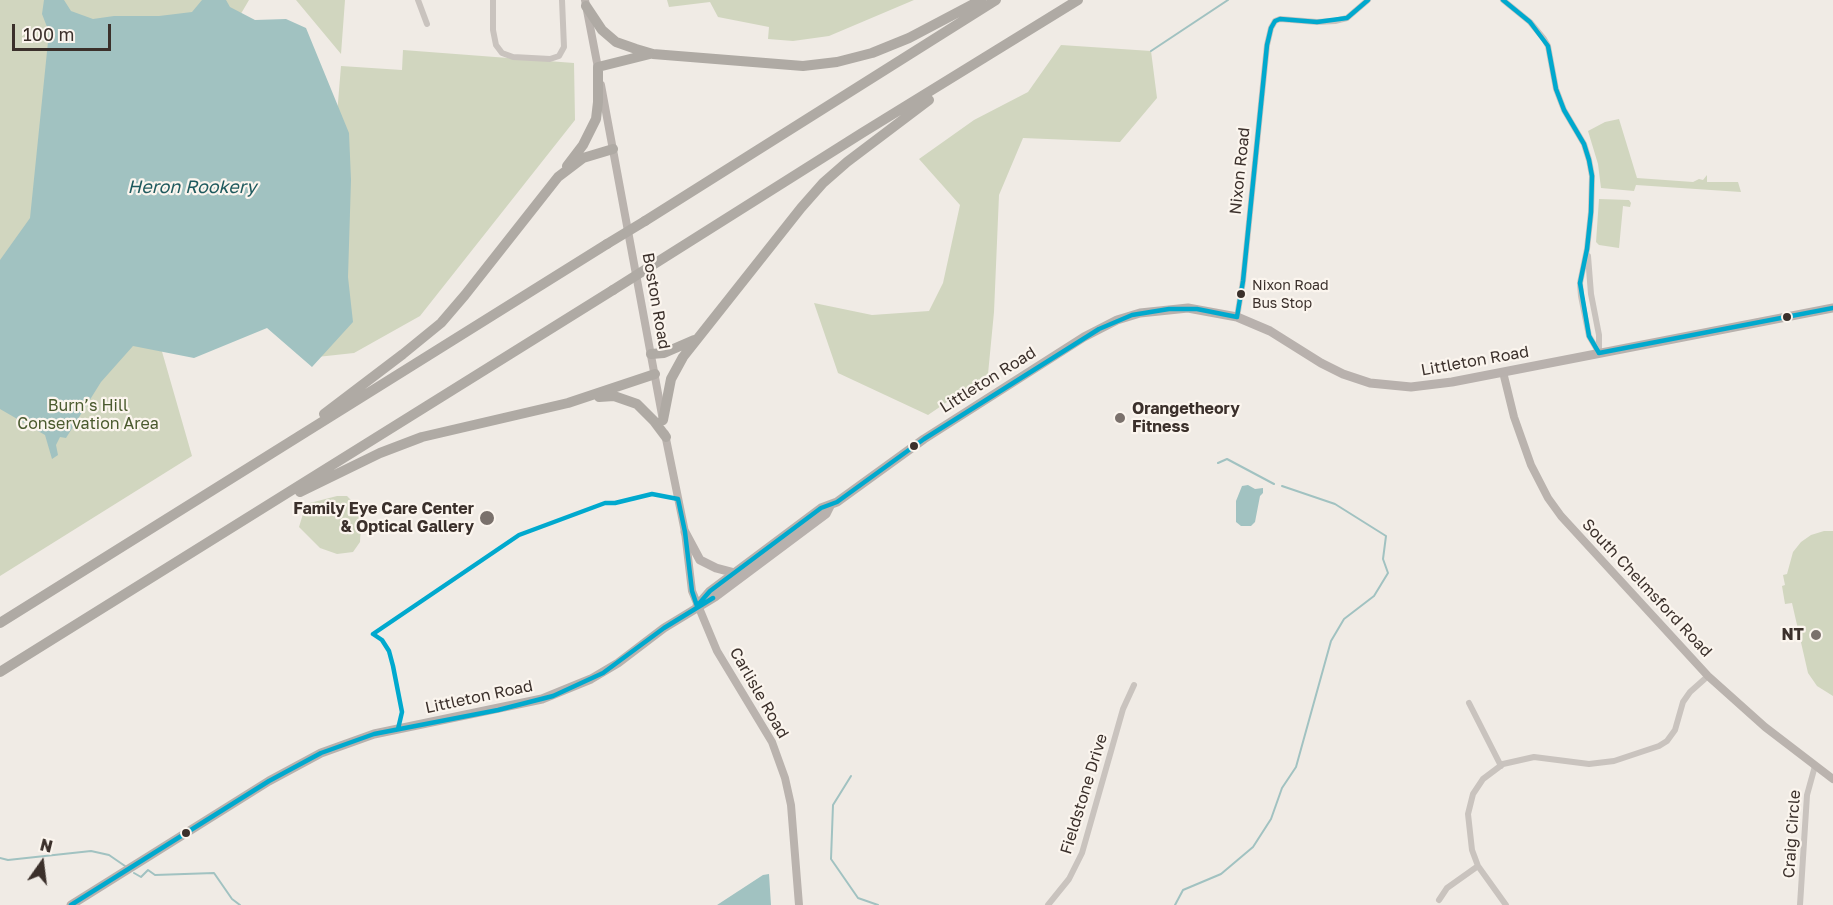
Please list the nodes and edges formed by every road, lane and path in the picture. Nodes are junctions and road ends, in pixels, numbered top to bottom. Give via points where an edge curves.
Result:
1 (418, 0) edge
2 (493, 0) edge
3 (562, 0) edge
4 (981, 0) edge
5 (996, 0) edge
6 (1078, 0) edge
7 (1368, 0) edge
8 (1503, 0) edge
9 (586, 3) edge
10 (427, 24) dead end
11 (653, 54) junction
12 (598, 67) junction
13 (958, 75) junction
14 (613, 149) junction
15 (561, 174) junction
16 (1587, 249) junction
17 (1833, 308) edge
18 (1237, 317) junction
19 (700, 337) junction
20 (1599, 353) junction
21 (651, 354) junction
22 (1503, 372) junction
23 (655, 374) junction
24 (578, 399) junction
25 (663, 420) junction
26 (666, 437) junction
27 (282, 447) junction
28 (830, 506) junction
29 (261, 510) junction
30 (685, 532) junction
31 (735, 573) junction
32 (697, 606) junction
33 (0, 623) edge
34 (0, 672) edge
35 (1708, 676) junction
36 (1134, 685) dead end
37 (1469, 703) dead end
38 (1501, 766) junction
39 (1815, 766) junction
40 (1833, 779) edge
41 (1478, 866) junction
42 (1439, 900) dead end
43 (71, 905) edge
44 (799, 905) edge
45 (1048, 905) edge
46 (1506, 905) edge
47 (1800, 905) edge

1 - 10 street
2 - 3 street via 493,30 502,53 550,59 559,56 564,47
4 - 11 highway via 891,46 822,65
5 - 27 highway, bridge
6 - 13 highway
7 - 18 street, Nixon Road via 1347,18 1317,22 1280,19 1271,28
8 - 16 street via 1530,22 1548,46 1556,89 1584,144 1592,176
9 - 11 highway via 616,42
9 - 12 main road, Boston Road
11 - 12 highway
12 - 14 main road, Boston Road
12 - 15 highway via 596,119
13 - 19 highway via 824,183
13 - 29 highway, bridge
14 - 15 highway via 583,158
14 - 21 main road, Boston Road
15 - 27 highway via 441,323
16 - 20 street
16 - 20 street via 1581,296 1589,336
17 - 20 main road, Littleton Road
18 - 22 main road, Littleton Road via 1270,331 1330,368 1370,383 1424,386
18 - 28 main road, Littleton Road via 1197,309 1169,309 1140,313 1110,324 943,426
19 - 21 highway via 664,354
19 - 25 highway via 671,379
20 - 22 main road, Littleton Road
21 - 23 main road, Boston Road
22 - 35 main road, South Chelmsford Road via 1521,441 1548,498 1582,541
23 - 24 highway
23 - 25 main road, Boston Road
24 - 26 highway via 603,396 628,400 646,412
24 - 29 highway via 403,443
25 - 26 main road, Boston Road
26 - 30 main road, Boston Road
27 - 33 highway
28 - 31 main road, Littleton Road via 821,508
28 - 32 main road, Littleton Road via 826,514 715,597
29 - 34 highway
30 - 31 main road via 700,560
30 - 32 main road, Boston Road
31 - 32 main road, Littleton Road
32 - 43 main road, Littleton Road via 611,668 553,696 374,734 321,753 269,780
32 - 44 main road, Carlisle Road via 717,651 778,756 790,805
35 - 38 street via 1683,702 1675,730 1659,746 1588,764 1534,757
35 - 39 main road, South Chelmsford Road
36 - 45 street, Fieldstone Drive via 1123,709 1082,853 1069,879
37 - 38 street
38 - 41 street via 1483,778 1473,794 1468,814
39 - 40 main road, South Chelmsford Road
39 - 47 street, Craig Circle via 1807,795
41 - 42 street via 1447,888
41 - 46 street

